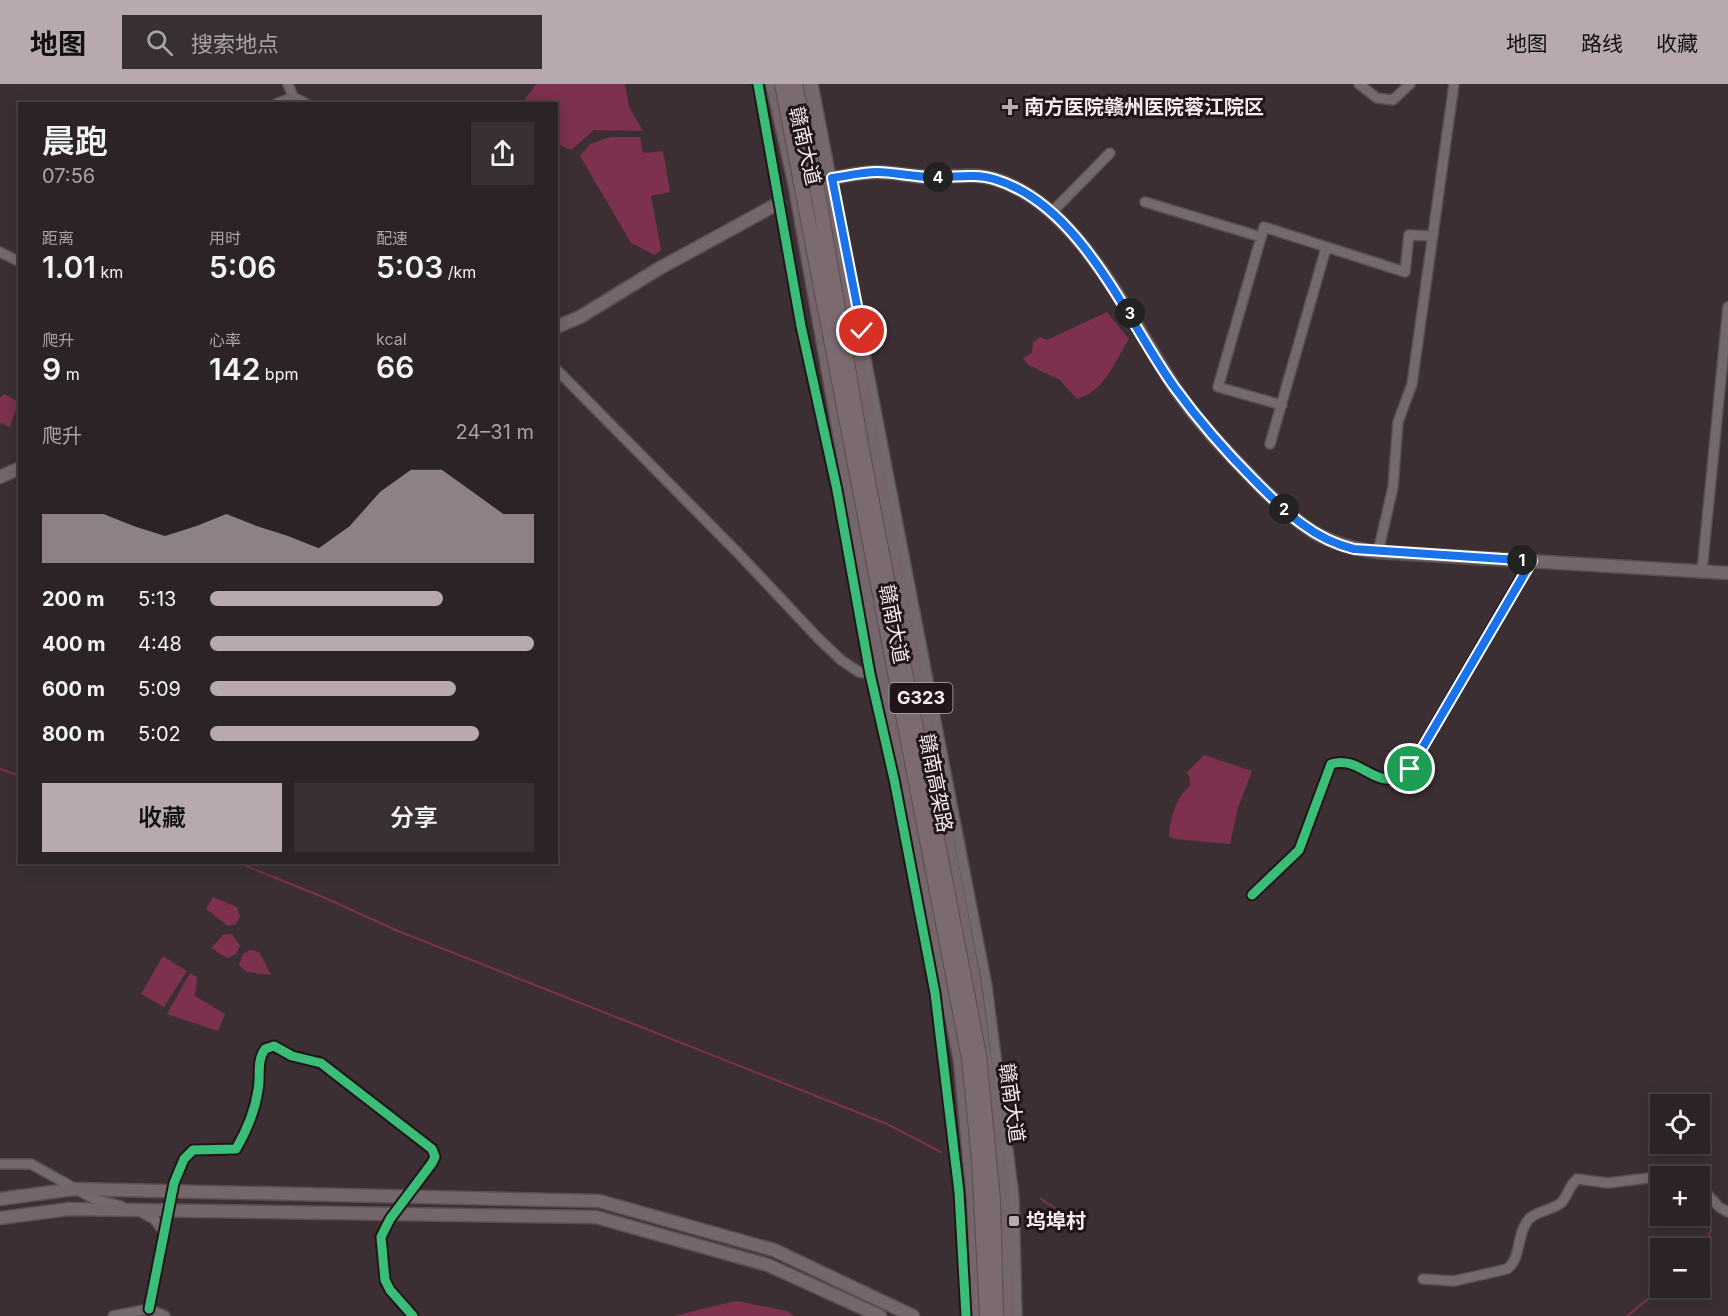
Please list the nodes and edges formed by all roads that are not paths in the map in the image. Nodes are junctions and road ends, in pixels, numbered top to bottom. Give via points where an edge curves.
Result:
1 (288, 84) edge
2 (758, 84) edge
3 (772, 84) edge
4 (782, 84) edge
5 (795, 84) edge
6 (813, 84) edge
7 (1359, 84) edge
8 (1410, 84) edge
9 (1454, 84) edge
10 (804, 90) edge
11 (292, 97) junction
12 (281, 102) edge
13 (303, 102) edge
14 (775, 102) junction
15 (1110, 153) dead end
16 (826, 177) junction
17 (794, 182) junction
18 (1145, 201) dead end
19 (779, 203) junction
20 (1052, 213) junction
21 (1261, 237) junction
22 (1433, 237) junction
23 (1326, 248) junction
24 (0, 252) edge
25 (18, 261) edge
26 (1728, 307) edge
27 (558, 326) edge
28 (558, 371) edge
29 (1282, 405) junction
30 (1270, 444) dead end
31 (18, 469) edge
32 (0, 477) edge
33 (886, 515) junction
34 (856, 522) junction
35 (1378, 552) junction
36 (1532, 561) junction
37 (1702, 571) junction
38 (1728, 573) edge
39 (903, 604) junction
40 (871, 612) junction
41 (870, 674) junction
42 (1252, 895) dead end
43 (0, 1164) edge
44 (1650, 1178) edge
45 (74, 1189) junction
46 (173, 1191) junction
47 (407, 1196) junction
48 (1710, 1197) edge
49 (0, 1198) edge
50 (132, 1210) junction
51 (170, 1210) junction
52 (1728, 1212) edge
53 (393, 1214) junction
54 (0, 1218) edge
55 (165, 1233) junction
56 (1423, 1279) dead end
57 (148, 1308) junction
58 (1009, 1311) edge
59 (981, 1312) edge
60 (114, 1316) edge
61 (165, 1316) edge
62 (413, 1316) edge
63 (880, 1316) edge
64 (913, 1316) edge
65 (966, 1316) edge
66 (996, 1316) edge
67 (1017, 1316) edge

1 - 11 street
2 - 19 street
3 - 14 main road, 赣南大道 / G323
4 - 59 highway, 赣南高架路, bridge via 969,1059 979,1160
5 - 66 highway, 赣南高架路, bridge via 979,1055 993,1200
6 - 16 street
7 - 8 street via 1377,98 1393,100
9 - 22 street
10 - 14 main road
10 - 16 main road, 赣南大道 / G323
11 - 12 street
11 - 13 street
14 - 17 main road, 赣南大道 / G323
15 - 20 street
16 - 17 main road
16 - 20 main road via 875,172 994,179
16 - 33 main road, 赣南大道 / G323
16 - 67 street via 987,986 1014,1197
17 - 34 main road, 赣南大道 / G323
18 - 21 street
19 - 27 main road
19 - 41 street
20 - 35 main road via 1124,303 1174,386 1246,472 1306,528 1333,544
21 - 23 street via 1264,227
21 - 29 street via 1218,387
22 - 23 street via 1409,235 1405,272
22 - 35 street via 1412,384 1398,422 1394,487
23 - 29 street
24 - 25 street
26 - 37 street
28 - 41 street via 818,638 841,660
29 - 30 street
31 - 32 main road
33 - 34 main road
33 - 39 main road, 赣南大道 / G323
34 - 40 main road, 赣南大道 / G323
35 - 36 main road
36 - 37 main road
36 - 42 street via 1410,769 1398,780 1386,781 1353,764 1330,764 1299,850
37 - 38 main road
39 - 40 main road
39 - 58 main road, 赣南大道 / G323 via 975,984 1004,1190
40 - 59 main road, 赣南大道 / G323 via 960,1061
41 - 65 street via 935,993 959,1192
43 - 45 street via 31,1164
44 - 56 street via 1608,1183 1577,1179 1561,1203 1528,1219 1508,1269 1454,1281
45 - 46 main road
45 - 49 main road
45 - 50 street
46 - 47 main road
46 - 47 street via 184,1158 194,1150 236,1149 259,1090 259,1058 265,1049 274,1046 292,1056 321,1063 432,1149 432,1163
46 - 51 street
47 - 53 street
47 - 64 main road via 600,1200 774,1250
48 - 52 street
50 - 51 main road
50 - 54 main road via 69,1209
50 - 55 street via 154,1219
51 - 53 main road
51 - 55 street
53 - 62 street via 381,1236 385,1280
53 - 63 main road via 596,1218 768,1265
55 - 57 street
57 - 60 street
57 - 61 street
58 - 59 main road

